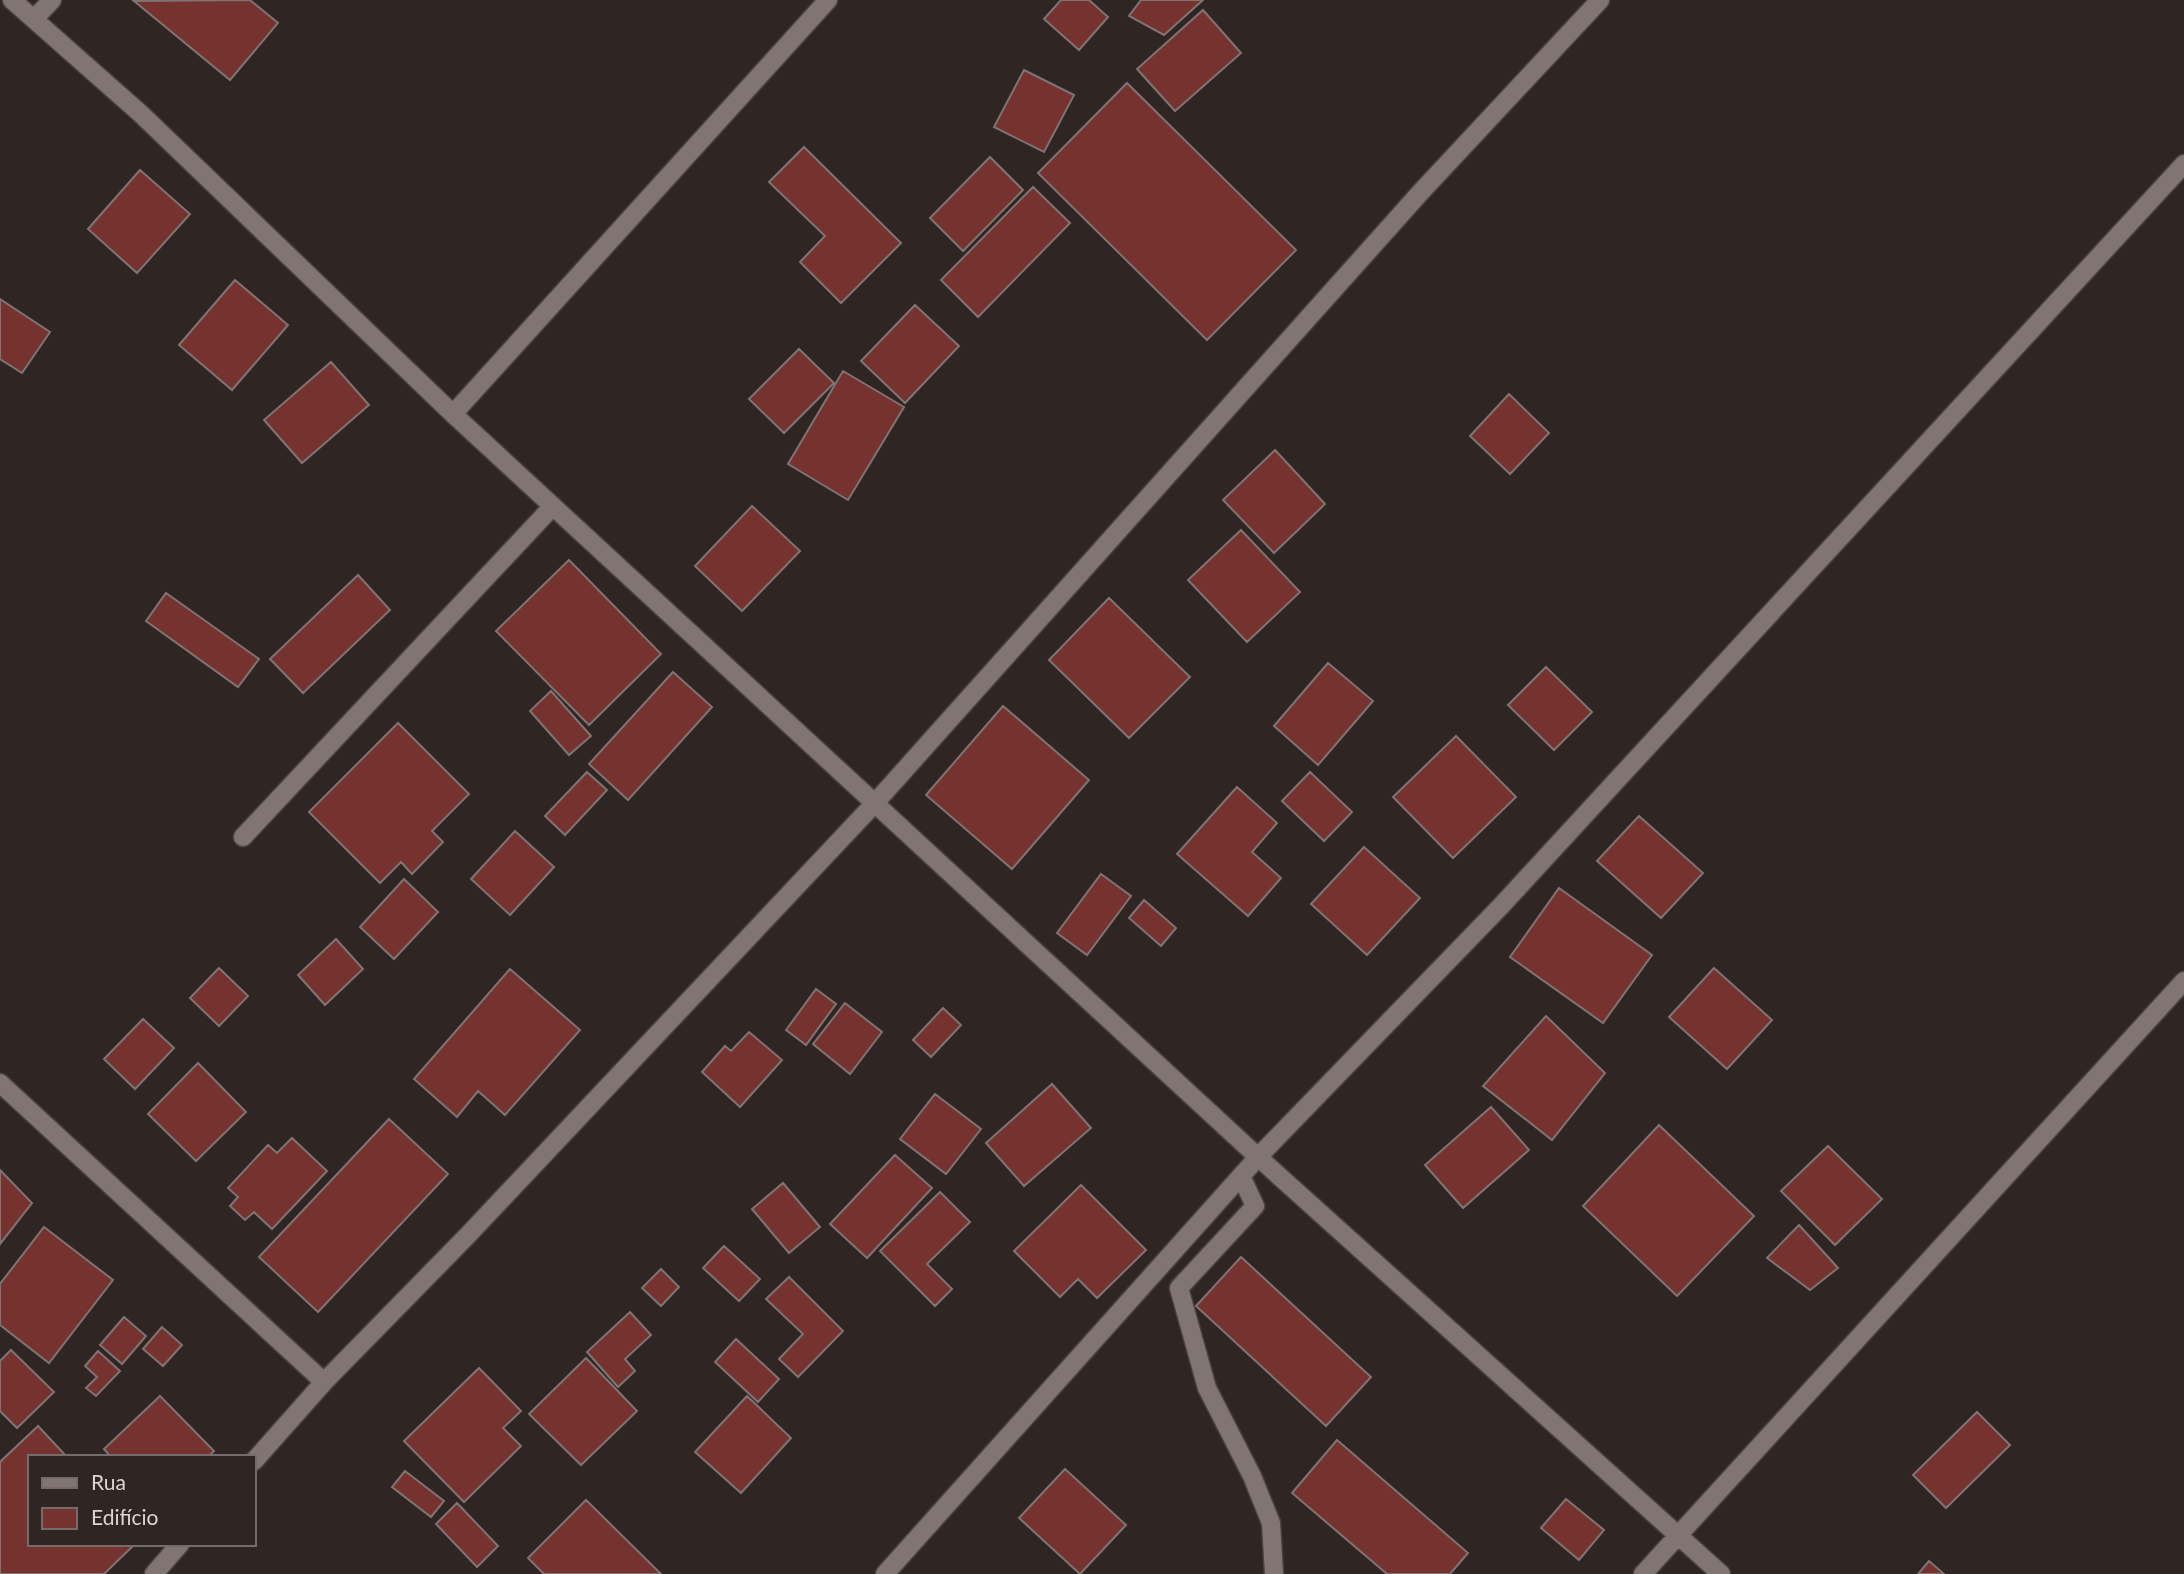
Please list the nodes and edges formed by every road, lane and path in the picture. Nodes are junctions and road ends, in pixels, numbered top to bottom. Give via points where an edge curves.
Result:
1 (12, 0) edge
2 (52, 0) edge
3 (828, 0) edge
4 (1600, 0) edge
5 (34, 19) junction
6 (2184, 164) edge
7 (453, 414) junction
8 (553, 506) junction
9 (875, 803) junction
10 (243, 837) dead end
11 (2184, 981) edge
12 (0, 1083) edge
13 (1258, 1157) junction
14 (1241, 1176) junction
15 (324, 1382) junction
16 (256, 1459) edge
17 (1678, 1533) junction
18 (178, 1546) edge
19 (154, 1574) edge
20 (884, 1574) edge
21 (1275, 1574) edge
22 (1643, 1574) edge
23 (1721, 1574) edge

1 - 5 street
2 - 5 street
3 - 7 street
4 - 9 street via 1419,194
5 - 7 street via 141,114
6 - 13 street via 1511,896
7 - 8 street
8 - 9 street
8 - 10 street
9 - 13 street
9 - 15 street
11 - 17 street
12 - 15 street
13 - 14 street
13 - 17 street
14 - 20 street
14 - 21 street via 1255,1206 1179,1288 1207,1388 1252,1476 1270,1523
15 - 16 street
17 - 22 street
17 - 23 street
18 - 19 street

